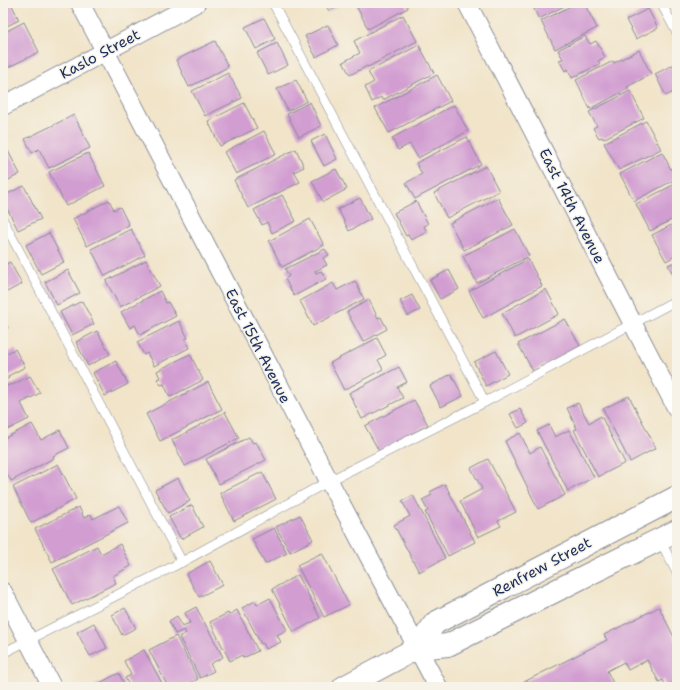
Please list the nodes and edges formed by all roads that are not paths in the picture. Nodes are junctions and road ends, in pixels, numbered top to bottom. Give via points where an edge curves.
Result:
1 (80, 3) edge
2 (196, 3) edge
3 (273, 3) edge
4 (467, 3) edge
5 (661, 3) edge
6 (677, 33) edge
7 (106, 52) junction
8 (3, 106) edge
9 (3, 220) edge
10 (677, 300) edge
11 (633, 323) junction
12 (485, 402) junction
13 (677, 408) edge
14 (329, 481) junction
15 (677, 497) edge
16 (669, 536) edge
17 (182, 562) junction
18 (677, 573) edge
19 (3, 592) edge
20 (28, 640) junction
21 (417, 648) junction
22 (3, 653) edge
23 (52, 687) edge
24 (344, 687) edge
25 (438, 687) edge

1 - 7 street, East 15th Avenue
2 - 7 street, Kaslo Street
3 - 12 lane
4 - 11 street, East 14th Avenue
5 - 6 lane
7 - 8 street, Kaslo Street
7 - 14 street, East 15th Avenue
9 - 17 lane
10 - 11 lane
11 - 12 lane
11 - 13 street, East 14th Avenue
12 - 14 lane
14 - 17 lane
14 - 21 street, East 15th Avenue
15 - 21 street, Renfrew Street via 435,624
16 - 18 lane
16 - 21 street, Renfrew Street via 448,645
17 - 20 lane
19 - 20 street
20 - 22 lane
20 - 23 street
21 - 24 street, Renfrew Street
21 - 25 street, East 15th Avenue

